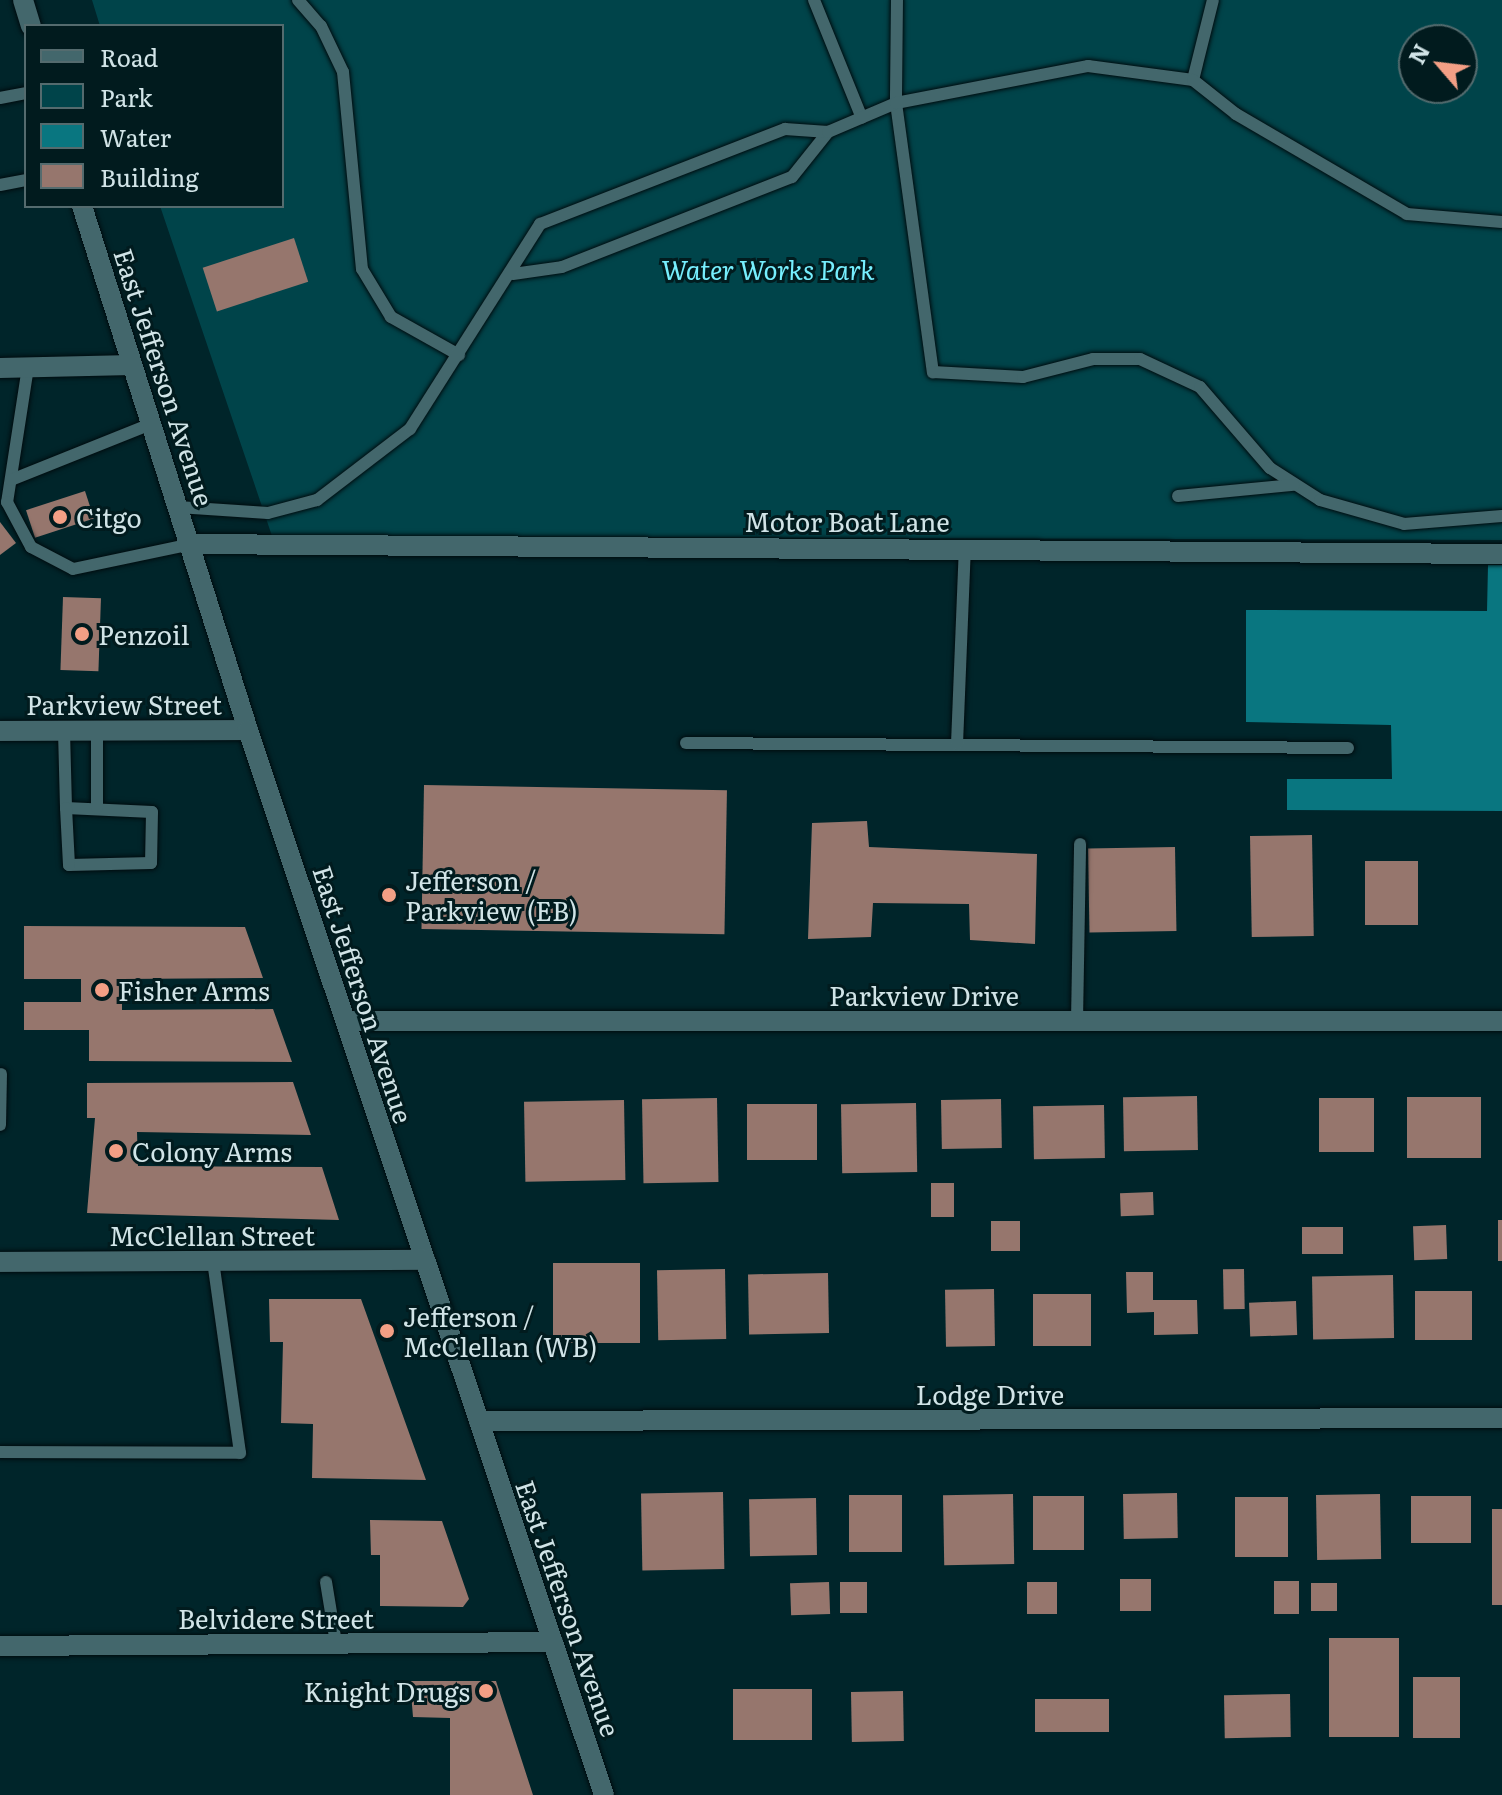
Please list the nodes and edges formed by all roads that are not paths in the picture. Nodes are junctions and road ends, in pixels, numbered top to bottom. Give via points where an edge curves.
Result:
1 (298, 0) edge
2 (814, 0) edge
3 (897, 0) edge
4 (1213, 0) edge
5 (28, 1) edge
6 (31, 24) edge
7 (1193, 80) junction
8 (24, 93) edge
9 (0, 98) edge
10 (896, 103) junction
11 (862, 118) junction
12 (828, 132) junction
13 (24, 180) edge
14 (0, 185) edge
15 (83, 208) edge
16 (1502, 222) edge
17 (513, 274) junction
18 (459, 355) junction
19 (132, 365) junction
20 (28, 367) junction
21 (0, 368) edge
22 (151, 424) junction
23 (11, 480) junction
24 (1293, 485) junction
25 (1178, 496) dead end
26 (178, 507) junction
27 (1502, 516) edge
28 (192, 544) junction
29 (965, 547) junction
30 (1502, 554) edge
31 (97, 730) junction
32 (248, 730) junction
33 (0, 731) edge
34 (64, 731) junction
35 (686, 743) dead end
36 (957, 744) junction
37 (1348, 748) dead end
38 (66, 808) junction
39 (97, 808) junction
40 (1080, 844) dead end
41 (346, 1021) junction
42 (1077, 1021) junction
43 (1502, 1021) edge
44 (1, 1074) edge
45 (0, 1125) edge
46 (425, 1260) junction
47 (0, 1262) edge
48 (213, 1262) junction
49 (1502, 1418) edge
50 (479, 1421) junction
51 (0, 1452) edge
52 (326, 1582) dead end
53 (553, 1642) junction
54 (336, 1643) junction
55 (0, 1646) edge
56 (604, 1795) edge

1 - 18 lane via 332,45 347,87 362,269 391,317
2 - 11 lane
3 - 10 lane
4 - 7 lane
5 - 6 street
7 - 10 lane via 1088,66
7 - 16 lane via 1236,114 1407,214
8 - 9 lane
10 - 11 lane
10 - 24 lane via 933,372 1023,377 1108,357 1155,363 1200,387 1251,450
11 - 12 lane
12 - 17 lane via 792,177 562,267
12 - 17 lane via 785,129 540,224
13 - 14 lane
15 - 19 street, East Jefferson Avenue
17 - 18 lane
18 - 26 lane via 410,429 317,500 268,513
19 - 20 street
19 - 22 street, East Jefferson Avenue
20 - 21 street
20 - 23 lane
22 - 23 lane
22 - 26 street, East Jefferson Avenue
23 - 28 lane via 7,502 15,526 48,561 93,567
24 - 25 lane
24 - 27 lane via 1347,512 1390,522 1436,525
26 - 28 street, East Jefferson Avenue
28 - 29 street, Motor Boat Lane
28 - 32 street, East Jefferson Avenue
29 - 30 street, Motor Boat Lane
29 - 36 lane
31 - 32 street, Parkview Street
31 - 34 street, Parkview Street
31 - 39 lane
32 - 41 street, East Jefferson Avenue
33 - 34 street, Parkview Street
34 - 38 lane
35 - 36 lane
36 - 37 lane
38 - 39 lane
38 - 39 lane via 69,865 151,863 152,812
40 - 42 lane
41 - 42 street, Parkview Drive
41 - 46 street, East Jefferson Avenue
42 - 43 street, Parkview Drive
44 - 45 lane
46 - 48 street, McClellan Street
46 - 50 street, East Jefferson Avenue
47 - 48 street, McClellan Street
48 - 51 lane via 240,1453
49 - 50 street, Lodge Drive
50 - 53 street, East Jefferson Avenue
52 - 54 lane
53 - 54 street, Belvidere Street
53 - 56 street, East Jefferson Avenue
54 - 55 street, Belvidere Street

